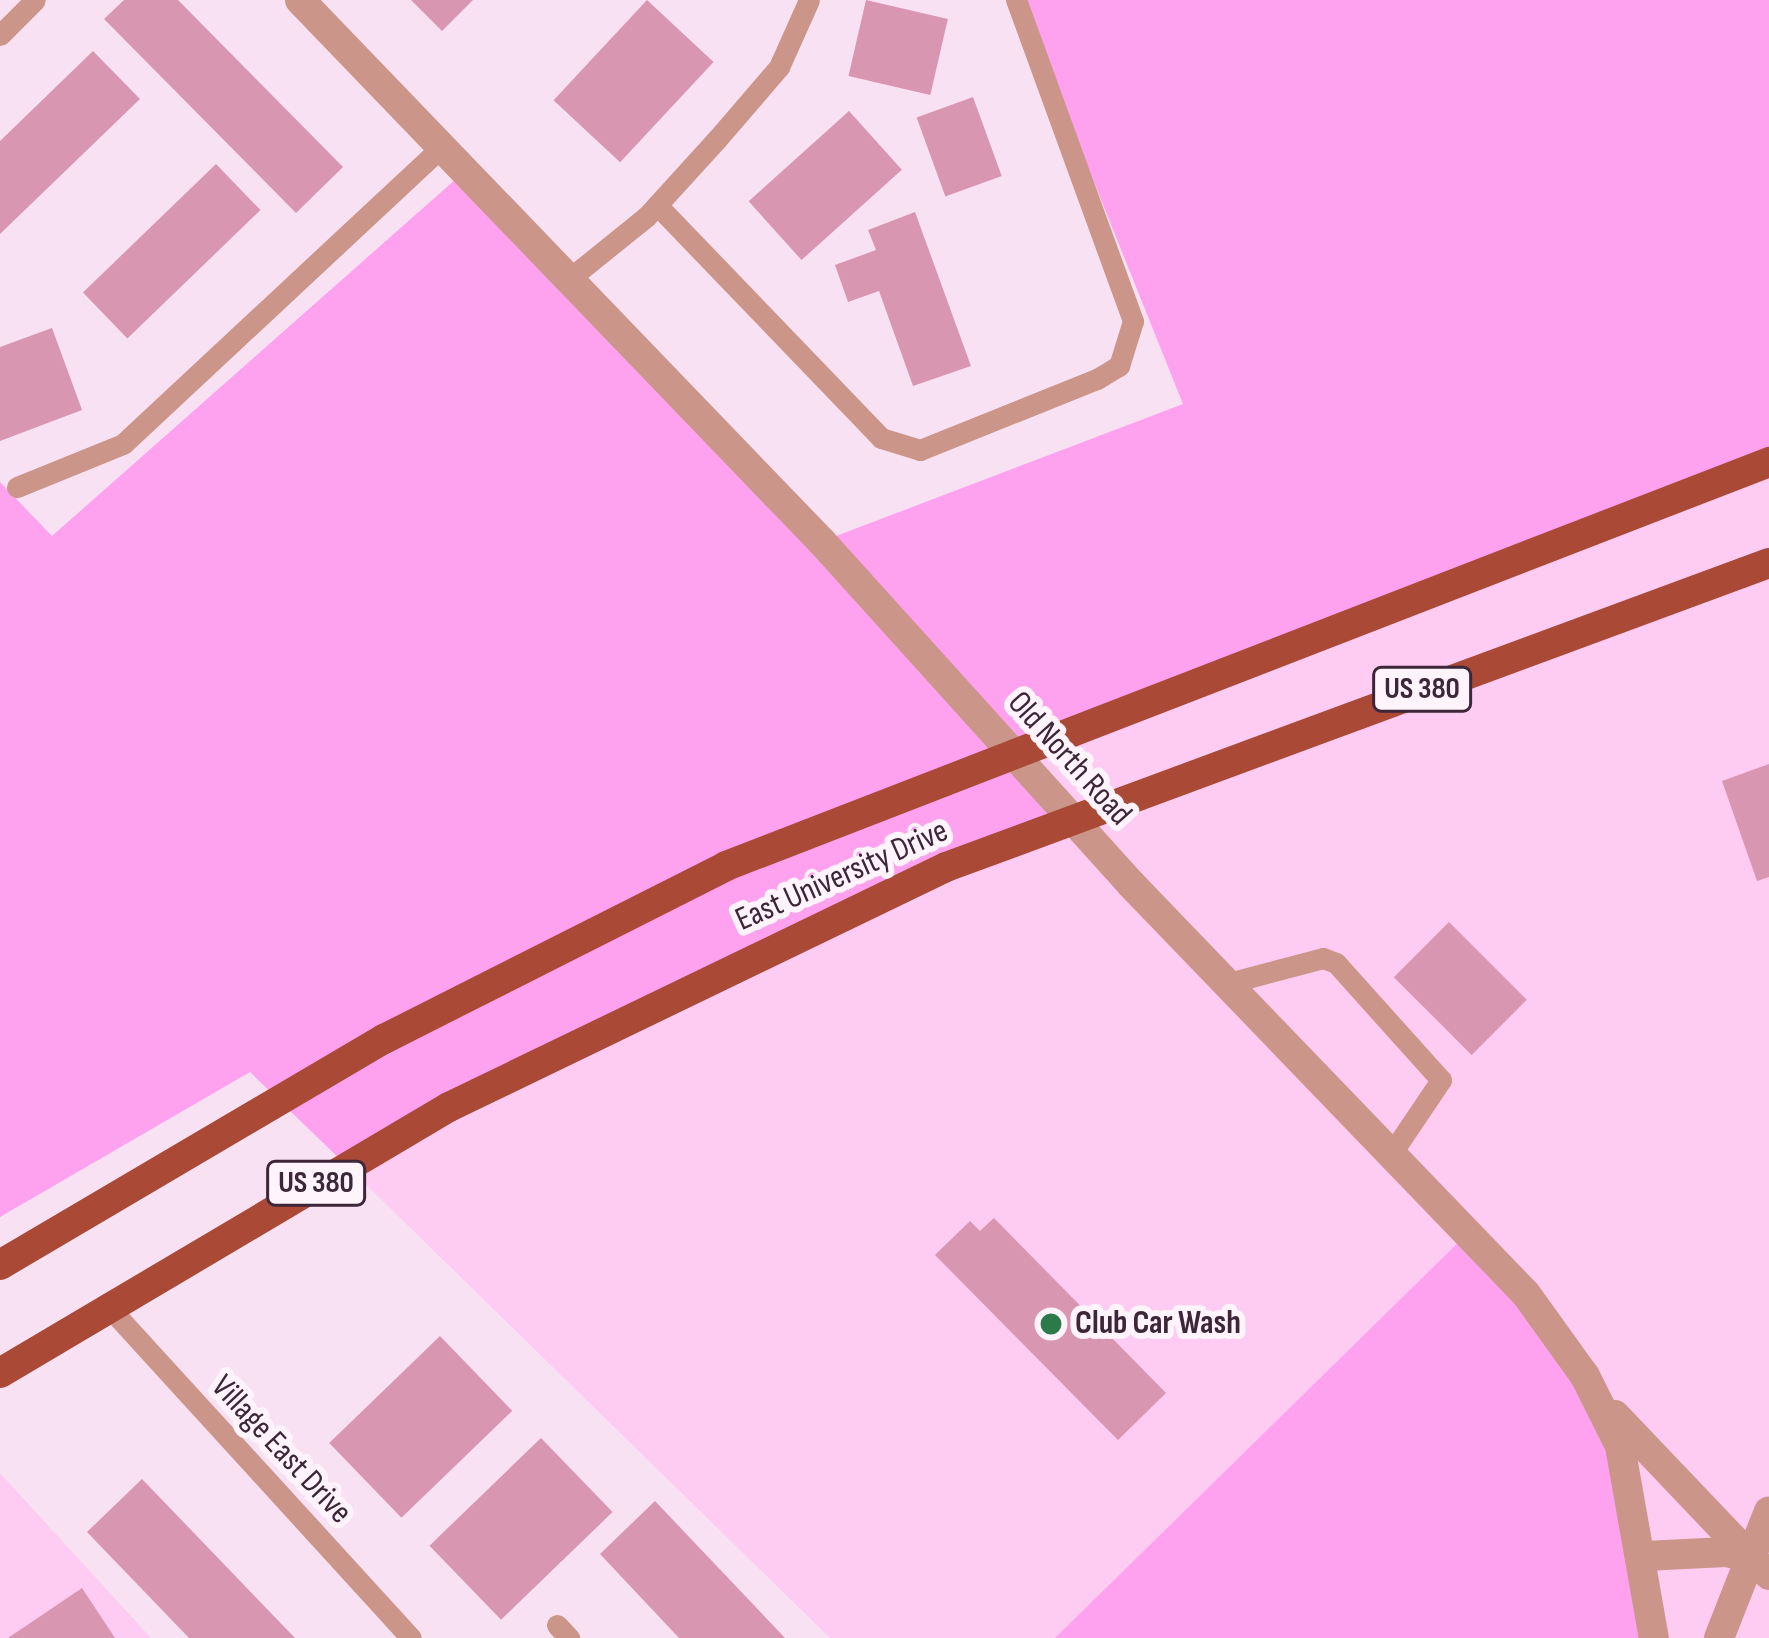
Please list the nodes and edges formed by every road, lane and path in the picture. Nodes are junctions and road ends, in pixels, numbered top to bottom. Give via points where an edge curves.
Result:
1 (35, 0) edge
2 (300, 0) edge
3 (809, 0) edge
4 (1016, 0) edge
5 (0, 34) edge
6 (442, 147) junction
7 (657, 205) junction
8 (569, 279) junction
9 (1769, 462) edge
10 (16, 487) dead end
11 (1769, 563) edge
12 (1014, 751) junction
13 (1076, 817) junction
14 (1229, 983) junction
15 (1391, 1154) junction
16 (0, 1265) edge
17 (106, 1304) junction
18 (0, 1373) edge
19 (1585, 1376) junction
20 (1769, 1511) edge
21 (1645, 1556) junction
22 (1760, 1567) edge
23 (411, 1638) edge
24 (1654, 1638) edge
25 (1720, 1638) edge

1 - 5 lane
2 - 6 street, Old North Road
3 - 7 lane via 778,67
4 - 7 lane via 1133,321 1119,366 1096,380 920,450 880,437
6 - 8 street, Old North Road
6 - 10 lane via 123,444
7 - 8 lane
8 - 12 street, Old North Road
9 - 12 main road, East University Drive / US 380
11 - 13 main road, East University Drive / US 380
12 - 13 street, Old North Road
12 - 16 main road, East University Drive / US 380 via 726,866 528,964 242,1120
13 - 14 street, Old North Road
13 - 17 main road, East University Drive / US 380 via 735,964 469,1097
14 - 15 street, Old North Road
14 - 15 lane via 1322,958 1336,963 1441,1080
15 - 19 street, Old North Road via 1526,1294
17 - 18 main road, East University Drive / US 380
17 - 23 lane, Village East Drive
19 - 21 street, Old North Road via 1620,1447
19 - 22 street
20 - 22 street
21 - 22 street via 1712,1551
21 - 24 street, Old North Road
22 - 25 street

